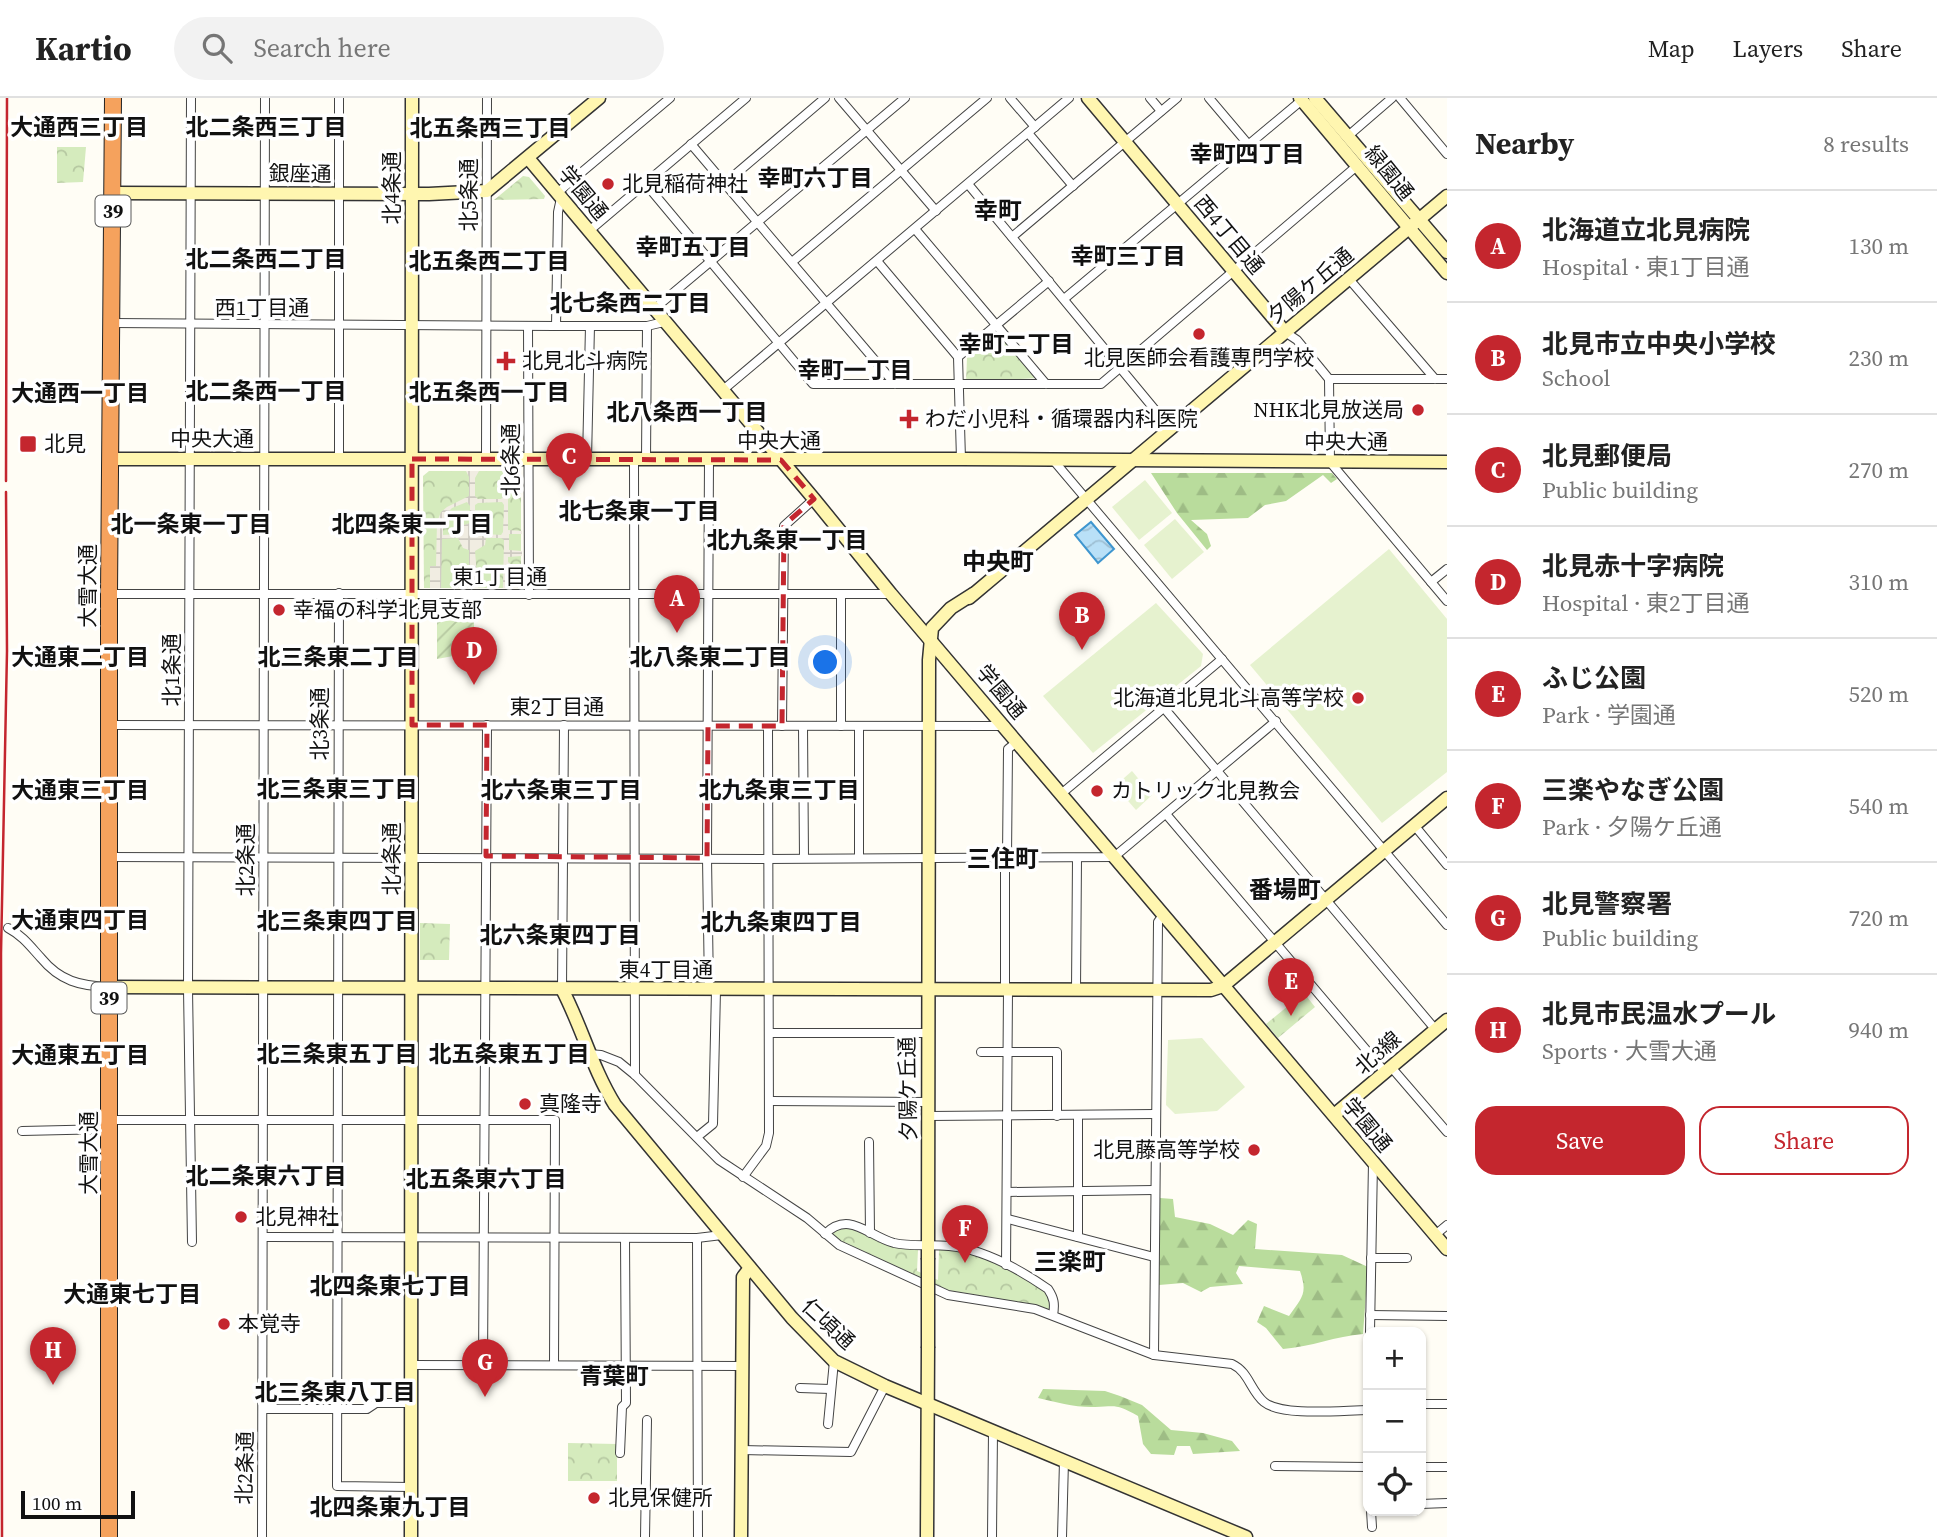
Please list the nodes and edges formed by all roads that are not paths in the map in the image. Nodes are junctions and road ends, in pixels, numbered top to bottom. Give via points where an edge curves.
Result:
1 (113, 98) edge
2 (191, 98) edge
3 (265, 98) edge
4 (340, 98) edge
5 (412, 98) edge
6 (487, 98) edge
7 (599, 98) edge
8 (670, 98) edge
9 (746, 98) edge
10 (825, 98) edge
11 (839, 98) edge
12 (905, 98) edge
13 (987, 98) edge
14 (1010, 98) edge
15 (1069, 98) edge
16 (1088, 98) edge
17 (1150, 98) edge
18 (1177, 98) edge
19 (1209, 98) edge
20 (1392, 98) edge
21 (1400, 98) edge
22 (1306, 99) edge
23 (1161, 111) junction
24 (866, 130) junction
25 (1032, 130) junction
26 (1348, 136) junction
27 (1125, 142) junction
28 (691, 144) junction
29 (1248, 144) junction
30 (1447, 153) edge
31 (528, 158) junction
32 (1358, 165) junction
33 (901, 171) junction
34 (645, 183) junction
35 (724, 184) junction
36 (968, 184) junction
37 (1073, 186) junction
38 (487, 191) junction
39 (113, 193) junction
40 (265, 193) junction
41 (189, 194) junction
42 (339, 194) junction
43 (411, 194) junction
44 (559, 195) junction
45 (1447, 196) edge
46 (1178, 204) junction
47 (936, 211) junction
48 (757, 222) junction
49 (1415, 223) junction
50 (915, 229) junction
51 (589, 232) junction
52 (1012, 237) junction
53 (1447, 252) edge
54 (710, 261) junction
55 (877, 261) junction
56 (792, 262) junction
57 (1233, 272) junction
58 (1447, 272) edge
59 (1349, 279) junction
60 (1049, 281) junction
61 (1064, 299) junction
62 (827, 303) junction
63 (654, 309) junction
64 (664, 321) junction
65 (112, 323) junction
66 (266, 324) junction
67 (191, 325) junction
68 (998, 325) junction
69 (338, 326) junction
70 (413, 326) junction
71 (485, 326) junction
72 (528, 326) junction
73 (556, 326) junction
74 (590, 326) junction
75 (647, 326) junction
76 (1285, 332) junction
77 (778, 343) junction
78 (958, 357) junction
79 (1121, 367) junction
80 (1329, 379) junction
81 (1435, 379) junction
82 (1447, 379) edge
83 (895, 384) junction
84 (1046, 384) junction
85 (960, 385) junction
86 (723, 390) junction
87 (1170, 428) junction
88 (189, 458) junction
89 (265, 458) junction
90 (339, 458) junction
91 (528, 458) junction
92 (110, 459) junction
93 (412, 459) junction
94 (587, 459) junction
95 (640, 459) junction
96 (961, 459) junction
97 (486, 460) junction
98 (709, 460) junction
99 (782, 460) junction
100 (1132, 460) junction
101 (1054, 461) junction
102 (1330, 462) junction
103 (1447, 462) edge
104 (814, 499) junction
105 (1085, 499) junction
106 (1447, 569) edge
107 (1431, 582) junction
108 (190, 593) junction
109 (339, 593) junction
110 (109, 594) junction
111 (264, 594) junction
112 (413, 594) junction
113 (841, 594) junction
114 (891, 594) junction
115 (529, 595) junction
116 (634, 595) junction
117 (784, 595) junction
118 (708, 596) junction
119 (1447, 601) edge
120 (933, 640) junction
121 (1222, 659) junction
122 (1164, 708) junction
123 (1276, 721) junction
124 (190, 724) junction
125 (564, 724) junction
126 (109, 725) junction
127 (263, 725) junction
128 (337, 725) junction
129 (412, 725) junction
130 (486, 725) junction
131 (635, 725) junction
132 (708, 726) junction
133 (768, 726) junction
134 (782, 726) junction
135 (803, 726) junction
136 (841, 726) junction
137 (859, 726) junction
138 (928, 726) junction
139 (1005, 726) junction
140 (1018, 741) junction
141 (1218, 770) junction
142 (1061, 794) junction
143 (1444, 805) edge
144 (1166, 814) junction
145 (1414, 825) junction
146 (1384, 851) junction
147 (189, 856) junction
148 (263, 856) junction
149 (486, 856) junction
150 (109, 857) junction
151 (338, 857) junction
152 (561, 857) junction
153 (634, 857) junction
154 (1114, 857) junction
155 (411, 858) junction
156 (707, 858) junction
157 (859, 858) junction
158 (928, 858) junction
159 (1006, 858) junction
160 (1077, 858) junction
161 (767, 859) junction
162 (804, 859) junction
163 (1447, 865) edge
164 (1326, 899) junction
165 (1163, 915) junction
166 (1447, 925) edge
167 (8, 928) dead end
168 (1274, 943) junction
169 (1223, 986) junction
170 (109, 987) junction
171 (263, 988) junction
172 (412, 988) junction
173 (188, 989) junction
174 (338, 989) junction
175 (486, 989) junction
176 (562, 989) junction
177 (635, 989) junction
178 (712, 990) junction
179 (768, 990) junction
180 (927, 990) junction
181 (1006, 990) junction
182 (1076, 990) junction
183 (1156, 990) junction
184 (1444, 1023) edge
185 (769, 1033) junction
186 (927, 1033) junction
187 (981, 1052) dead end
188 (1007, 1052) junction
189 (589, 1054) junction
190 (1388, 1070) junction
191 (635, 1075) junction
192 (770, 1101) junction
193 (928, 1102) junction
194 (1156, 1114) junction
195 (1078, 1115) junction
196 (1334, 1115) junction
197 (929, 1116) junction
198 (1007, 1116) junction
199 (1057, 1116) junction
200 (189, 1119) junction
201 (263, 1120) junction
202 (337, 1120) junction
203 (486, 1120) junction
204 (411, 1121) junction
205 (110, 1125) junction
206 (22, 1131) dead end
207 (1447, 1132) edge
208 (697, 1137) junction
209 (869, 1142) dead end
210 (1373, 1162) junction
211 (743, 1177) junction
212 (1154, 1190) junction
213 (1078, 1191) junction
214 (1007, 1192) junction
215 (1007, 1219) junction
216 (1447, 1226) edge
217 (870, 1233) junction
218 (825, 1234) junction
219 (722, 1235) junction
220 (1435, 1235) junction
221 (337, 1236) junction
222 (486, 1236) junction
223 (264, 1237) junction
224 (412, 1237) junction
225 (1078, 1237) junction
226 (555, 1238) junction
227 (625, 1238) junction
228 (697, 1238) junction
229 (192, 1242) dead end
230 (928, 1245) junction
231 (1447, 1249) edge
232 (1154, 1257) junction
233 (1371, 1258) junction
234 (1407, 1258) dead end
235 (1006, 1265) junction
236 (750, 1268) junction
237 (1053, 1315) junction
238 (1370, 1315) junction
239 (1447, 1315) edge
240 (1370, 1327) edge
241 (1154, 1355) junction
242 (834, 1360) junction
243 (410, 1365) junction
244 (483, 1365) junction
245 (554, 1365) junction
246 (626, 1366) junction
247 (698, 1366) junction
248 (742, 1366) junction
249 (884, 1386) junction
250 (800, 1388) dead end
251 (830, 1389) junction
252 (411, 1403) junction
253 (1426, 1404) edge
254 (1447, 1404) edge
255 (929, 1405) junction
256 (263, 1409) junction
257 (336, 1409) junction
258 (1363, 1410) edge
259 (647, 1420) dead end
260 (828, 1424) dead end
261 (993, 1431) junction
262 (741, 1450) junction
263 (620, 1453) dead end
264 (1064, 1461) junction
265 (1275, 1466) dead end
266 (1447, 1466) edge
267 (1363, 1467) edge
268 (1426, 1467) edge
269 (411, 1487) junction
270 (1447, 1503) edge
271 (1426, 1504) edge
272 (1371, 1516) edge
273 (1372, 1527) dead end
274 (108, 1537) edge
275 (262, 1537) edge
276 (411, 1537) edge
277 (645, 1537) edge
278 (698, 1537) edge
279 (741, 1537) edge
280 (927, 1537) edge
281 (992, 1537) edge
282 (1062, 1537) edge
283 (1245, 1537) edge

1 - 39 highway, 大雪大通 / 39
2 - 41 street, 北1条通
3 - 40 street, 北2条通
4 - 42 street
5 - 43 street, 北4条通
6 - 38 street, 北5条通
7 - 31 street
8 - 44 street
9 - 28 street
10 - 35 street
11 - 24 street
12 - 24 street
13 - 33 street
14 - 25 street
15 - 25 street
16 - 27 street, 西4丁目通
17 - 23 street
18 - 23 street
19 - 29 street
20 - 26 street
21 - 30 street
22 - 26 street, 緑園通
22 - 29 street
22 - 32 street, 緑園通
23 - 27 street
24 - 33 street
24 - 48 street
25 - 36 street
25 - 37 street
26 - 49 street, 緑園通
27 - 37 street
27 - 46 street, 西4丁目通
28 - 34 street
28 - 35 street
29 - 46 street
31 - 38 street
31 - 44 street, 学園通
32 - 49 street, 緑園通
32 - 57 street
33 - 47 street
33 - 56 street
34 - 51 street
34 - 54 street
35 - 48 street
36 - 47 street
36 - 52 street
37 - 52 street
38 - 43 street, 銀座通
38 - 71 street, 北5条通
39 - 41 street, 銀座通
39 - 65 highway, 大雪大通 / 39
40 - 41 street, 銀座通
40 - 42 street, 銀座通
40 - 66 street, 北2条通
41 - 67 street, 北1条通
42 - 43 street, 銀座通
42 - 69 street
43 - 70 street, 北4条通
44 - 51 street, 学園通
44 - 73 street
45 - 49 street, 夕陽ケ丘通
46 - 57 street, 西4丁目通
46 - 61 street
47 - 50 street
48 - 54 street
48 - 56 street
49 - 53 street, 緑園通
49 - 58 street, 緑園通
49 - 59 street, 夕陽ケ丘通
50 - 55 street
50 - 68 street
51 - 63 street, 学園通
52 - 60 street
54 - 63 street
54 - 77 street
55 - 62 street
55 - 78 street
56 - 62 street
57 - 76 street, 西4丁目通
57 - 79 street
59 - 76 street, 夕陽ケ丘通
59 - 81 street
60 - 61 street
60 - 68 street
61 - 79 street
62 - 77 street
62 - 83 street
63 - 64 street, 学園通
64 - 75 street, 西1丁目通
64 - 86 street, 学園通
65 - 67 street, 西1丁目通
65 - 92 highway, 大雪大通 / 39
66 - 67 street, 西1丁目通
66 - 69 street, 西1丁目通
66 - 89 street, 北2条通
67 - 88 street, 北1条通
68 - 78 street
68 - 84 street
69 - 70 street, 西1丁目通
69 - 90 street
70 - 71 street, 西1丁目通
70 - 93 street, 北4条通
71 - 72 street, 西1丁目通
71 - 97 street, 北5条通
72 - 73 street, 西1丁目通
72 - 91 street, 北6条通
73 - 74 street, 西1丁目通
74 - 75 street, 西1丁目通
74 - 94 street
75 - 95 street
76 - 80 street
76 - 87 street, 夕陽ケ丘通
77 - 83 street via 813,384
77 - 86 street
78 - 85 street
79 - 84 street via 1101,384
79 - 87 street
80 - 81 street
80 - 102 street
81 - 82 street
83 - 85 street
84 - 85 street
85 - 96 street
86 - 99 street, 学園通
87 - 100 street, 夕陽ケ丘通
88 - 89 street, 中央大通
88 - 92 street, 中央大通
88 - 108 street, 北1条通
89 - 90 street, 中央大通
89 - 111 street, 北2条通
90 - 93 street, 中央大通
91 - 94 street, 中央大通
91 - 97 street, 中央大通
91 - 115 street, 北6条通
92 - 110 highway, 大雪大通 / 39
93 - 97 street, 中央大通
93 - 112 street, 北4条通
94 - 95 street, 中央大通
95 - 98 street, 中央大通
95 - 116 street
96 - 99 street, 中央大通
96 - 101 street, 中央大通
98 - 99 street, 中央大通
98 - 118 street
99 - 104 street, 学園通
100 - 101 street, 中央大通
100 - 102 street, 中央大通
100 - 105 street, 夕陽ケ丘通
101 - 105 street
102 - 103 street, 中央大通
102 - 107 street
104 - 114 street, 学園通
104 - 117 street via 784,526
105 - 120 street, 夕陽ケ丘通 via 973,594
105 - 121 street
106 - 107 street
107 - 119 street
108 - 110 street, 東1丁目通
108 - 111 street, 東1丁目通
108 - 124 street, 北1条通
109 - 111 street, 東1丁目通
109 - 112 street, 東1丁目通
109 - 128 street, 北3条通
110 - 126 highway, 大雪大通 / 39
111 - 127 street, 北2条通
112 - 115 street, 東1丁目通
112 - 129 street, 北4条通
113 - 114 street, 東1丁目通
113 - 117 street, 東1丁目通
113 - 136 street
114 - 120 street, 学園通
115 - 116 street, 東1丁目通
116 - 118 street, 東1丁目通
116 - 131 street
117 - 118 street, 東1丁目通
117 - 134 street
118 - 132 street
120 - 138 street, 夕陽ケ丘通
120 - 139 street, 学園通
121 - 122 street
121 - 123 street
122 - 141 street
122 - 142 street
123 - 141 street
123 - 146 street
124 - 126 street, 東2丁目通
124 - 127 street, 東2丁目通
124 - 147 street, 北1条通
125 - 130 street, 東2丁目通
125 - 131 street, 東2丁目通
125 - 152 street
126 - 150 highway, 大雪大通 / 39
127 - 128 street, 東2丁目通
127 - 148 street, 北2条通
128 - 129 street, 東2丁目通
128 - 151 street, 北3条通
129 - 130 street, 東2丁目通
129 - 155 street, 北4条通
130 - 149 street
131 - 132 street, 東2丁目通
131 - 153 street
132 - 133 street, 東2丁目通
132 - 156 street
133 - 134 street, 東2丁目通
133 - 161 street
134 - 135 street, 東2丁目通
135 - 136 street, 東2丁目通
135 - 162 street
136 - 137 street, 東2丁目通
137 - 138 street, 東2丁目通
137 - 157 street
138 - 139 street, 東2丁目通
138 - 158 street, 夕陽ケ丘通
139 - 140 street, 学園通
140 - 142 street, 学園通
140 - 159 street via 1008,749
141 - 144 street
141 - 164 street
142 - 154 street, 学園通
143 - 145 street
144 - 154 street
144 - 168 street
145 - 146 street
145 - 163 street
146 - 164 street
146 - 166 street
147 - 148 street
147 - 150 street
147 - 173 street, 北1条通
148 - 151 street
148 - 171 street, 北2条通
149 - 152 street
149 - 155 street
149 - 175 street
150 - 170 highway, 大雪大通 / 39
151 - 155 street
151 - 174 street, 北3条通
152 - 153 street
152 - 176 street
153 - 156 street
153 - 177 street
154 - 160 street
154 - 165 street, 学園通
155 - 172 street, 北4条通
156 - 161 street
156 - 178 street
157 - 158 street
157 - 162 street
158 - 159 street
158 - 180 street, 夕陽ケ丘通
159 - 160 street
159 - 181 street
160 - 182 street
161 - 162 street
161 - 179 street
164 - 168 street
164 - 184 street
165 - 169 street, 学園通
165 - 183 street via 1158,922
167 - 170 street via 70,982
168 - 169 street
168 - 190 street
169 - 183 street, 東4丁目通
169 - 196 street, 学園通
170 - 173 street, 東4丁目通
170 - 205 highway, 大雪大通 / 39
171 - 173 street, 東4丁目通
171 - 174 street, 東4丁目通
171 - 201 street, 北2条通
172 - 174 street, 東4丁目通
172 - 175 street, 東4丁目通
172 - 204 street, 北4条通
173 - 200 street, 北1条通
174 - 202 street, 北3条通
175 - 176 street, 東4丁目通
175 - 203 street
176 - 177 street, 東4丁目通
176 - 189 street, 仁頃通
177 - 178 street, 東4丁目通
177 - 191 street
178 - 179 street, 東4丁目通
178 - 208 street via 713,1124
179 - 180 street, 東4丁目通
179 - 185 street
180 - 181 street, 東4丁目通
180 - 186 street, 夕陽ケ丘通
181 - 182 street, 東4丁目通
181 - 188 street
182 - 183 street, 東4丁目通
183 - 194 street
184 - 190 street, 北3線
185 - 186 street
185 - 192 street
186 - 193 street, 夕陽ケ丘通
187 - 188 street
188 - 198 street
188 - 199 street via 1057,1052
189 - 191 street via 619,1062
189 - 219 street, 仁頃通 via 615,1105
190 - 196 street, 北3線
190 - 207 street
191 - 208 street
192 - 193 street
192 - 211 street via 766,1146
193 - 197 street, 夕陽ケ丘通
194 - 195 street
194 - 212 street
195 - 199 street
195 - 213 street
196 - 210 street, 学園通
197 - 198 street
197 - 230 street, 夕陽ケ丘通
198 - 199 street
198 - 214 street
200 - 201 street
200 - 205 street
200 - 229 street, 北1条通
201 - 202 street
201 - 223 street, 北2条通
202 - 204 street
202 - 221 street, 北3条通
203 - 204 street
203 - 222 street
203 - 226 street via 555,1120
204 - 224 street, 北4条通
205 - 206 street
205 - 274 highway, 大雪大通 / 39
208 - 211 street
209 - 217 street
210 - 220 street, 学園通
210 - 233 street
211 - 218 street
212 - 213 street
212 - 232 street
213 - 214 street
213 - 225 street
214 - 215 street
215 - 225 street
215 - 235 street
216 - 220 street
217 - 218 street via 842,1223
217 - 230 street via 892,1242
218 - 237 street via 839,1245 948,1295
219 - 228 street
219 - 236 street, 仁頃通
220 - 231 street, 学園通
221 - 223 street
221 - 224 street
221 - 257 street, 北3条通
222 - 224 street
222 - 226 street
222 - 244 street
223 - 256 street, 北2条通
224 - 243 street, 北4条通
225 - 232 street
226 - 227 street
226 - 245 street
227 - 228 street
227 - 246 street
228 - 247 street
230 - 235 street via 978,1251
230 - 255 street, 夕陽ケ丘通, bridge
232 - 241 street
233 - 234 street
233 - 238 street
235 - 237 street via 1048,1289 1055,1305
236 - 242 street, 仁頃通
236 - 248 street via 743,1277
237 - 241 street
238 - 239 street
238 - 240 street
241 - 258 street via 1232,1364 1241,1368 1262,1401 1286,1410
242 - 249 street, 仁頃通
242 - 251 street
243 - 244 street
243 - 252 street, 北4条通
244 - 245 street
245 - 246 street
246 - 247 street
246 - 263 street
247 - 248 street
247 - 278 street
248 - 262 street
249 - 255 street, 仁頃通
249 - 262 street via 851,1452
250 - 251 street
251 - 260 street
252 - 257 street
252 - 269 street, 北4条通
253 - 254 street
255 - 261 street, 仁頃通
255 - 280 street, 夕陽ケ丘通
256 - 257 street
256 - 275 street, 北2条通
257 - 269 street, 北3条通 via 337,1486
259 - 277 street
261 - 264 street, 仁頃通
261 - 281 street
262 - 279 street
264 - 282 street
264 - 283 street, 仁頃通
265 - 267 street
266 - 268 street
269 - 276 street, 北4条通
270 - 271 street
272 - 273 street

